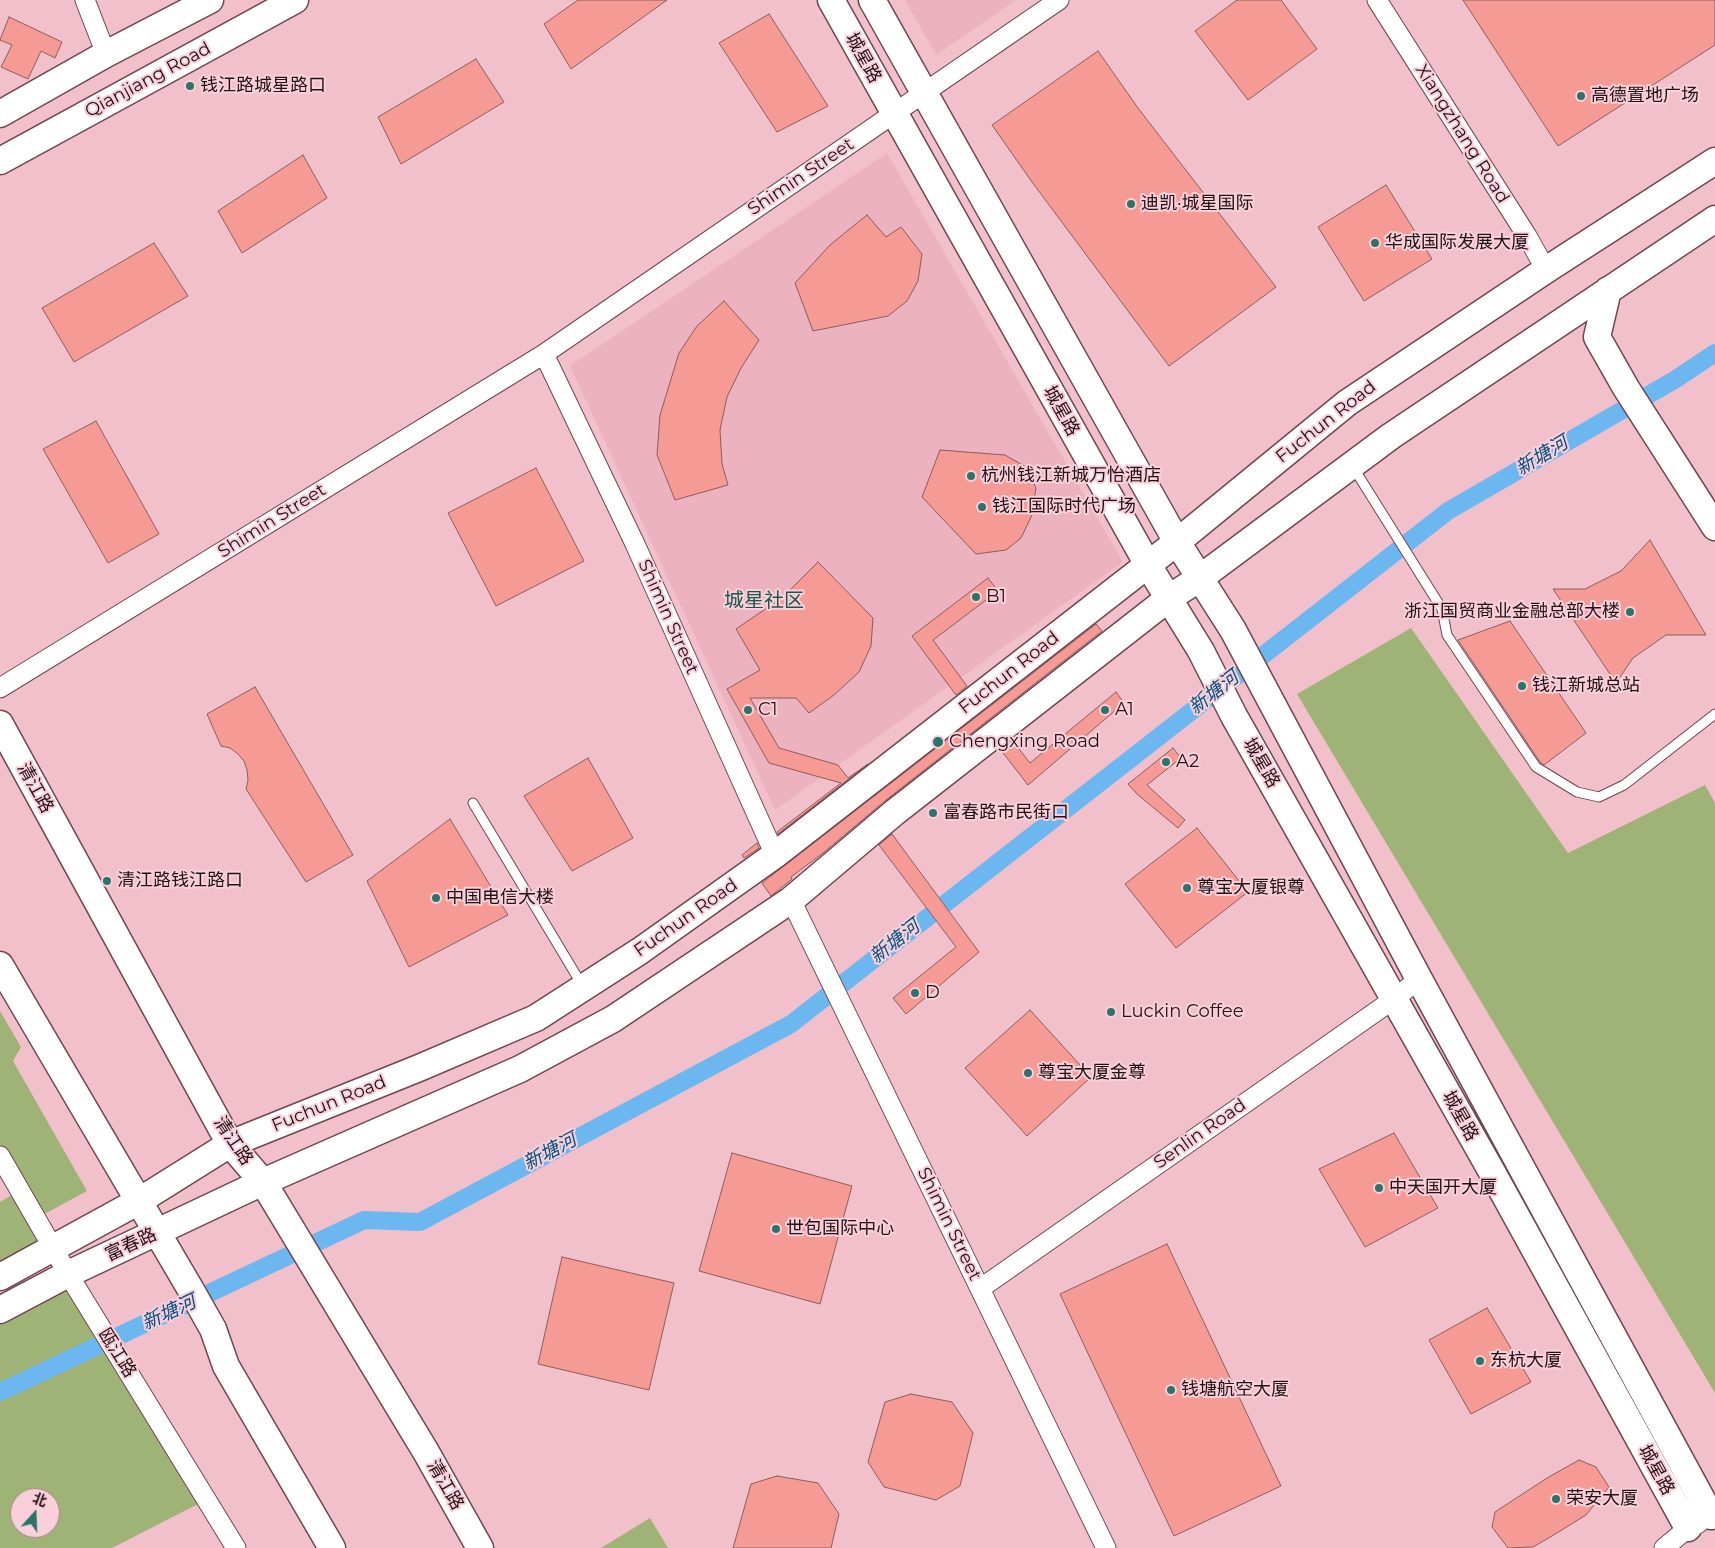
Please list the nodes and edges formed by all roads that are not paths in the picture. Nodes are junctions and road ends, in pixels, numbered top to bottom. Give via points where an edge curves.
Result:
1 (85, 0) edge
2 (210, 0) edge
3 (295, 0) edge
4 (831, 0) edge
5 (872, 0) edge
6 (1059, 0) edge
7 (1377, 0) edge
8 (106, 54) junction
9 (925, 93) junction
10 (0, 114) edge
11 (894, 114) junction
12 (0, 161) edge
13 (1715, 161) edge
14 (1715, 218) edge
15 (1546, 270) junction
16 (1608, 290) junction
17 (1546, 331) junction
18 (1597, 336) junction
19 (544, 354) junction
20 (1352, 465) junction
21 (1715, 527) edge
22 (1178, 542) junction
23 (1148, 565) junction
24 (1200, 578) junction
25 (1169, 598) junction
26 (0, 688) edge
27 (1715, 714) edge
28 (0, 724) edge
29 (473, 803) dead end
30 (775, 855) junction
31 (791, 900) junction
32 (0, 965) edge
33 (1419, 980) junction
34 (583, 988) junction
35 (1394, 999) junction
36 (230, 1144) junction
37 (0, 1156) edge
38 (263, 1182) junction
39 (140, 1202) junction
40 (158, 1233) junction
41 (55, 1249) junction
42 (68, 1274) junction
43 (0, 1277) edge
44 (981, 1288) junction
45 (0, 1310) edge
46 (1713, 1515) edge
47 (1688, 1528) junction
48 (236, 1548) edge
49 (332, 1548) edge
50 (480, 1548) edge
51 (1106, 1548) edge
52 (1664, 1548) edge

1 - 8 street
2 - 8 main road
3 - 12 main road, Qianjiang Road
4 - 11 main road, 城星路
5 - 9 main road, 城星路
6 - 9 street, Shimin Street
7 - 15 street, Xiangzhang Road
8 - 10 main road
9 - 11 street, Shimin Street
9 - 22 main road, 城星路
11 - 19 street, Shimin Street
11 - 23 main road, 城星路
13 - 15 main road, Fuchun Road
14 - 16 main road
15 - 22 main road, Fuchun Road via 1347,403
16 - 17 main road
16 - 18 main road
17 - 18 main road
17 - 20 main road
18 - 21 main road via 1626,388
19 - 26 street, Shimin Street
19 - 30 street, Shimin Street via 635,544
20 - 24 main road
20 - 27 lane via 1442,609 1447,635 1536,767 1577,792 1599,797 1624,785
22 - 23 main road, Fuchun Road
22 - 24 main road, 城星路
23 - 25 main road, 城星路
23 - 30 main road, Fuchun Road
24 - 25 main road
24 - 33 main road, 城星路 via 1268,693
25 - 31 main road via 902,807
25 - 35 main road, 城星路
28 - 36 main road, 清江路
29 - 34 lane
30 - 34 main road, Fuchun Road
31 - 38 main road via 613,1019 520,1069
31 - 44 street, Shimin Street
32 - 39 main road
33 - 35 street, Senlin Road
33 - 46 main road, 城星路
34 - 36 main road, Fuchun Road via 536,1018
35 - 44 street, Senlin Road
35 - 47 main road, 城星路
36 - 38 main road, 清江路
36 - 39 main road, Fuchun Road
37 - 41 street, 瓯江路
38 - 40 main road, 富春路
38 - 50 main road, 清江路 via 426,1452
39 - 40 main road
39 - 41 main road, 富春路
40 - 42 main road, 富春路
40 - 49 main road via 213,1329 226,1366
41 - 42 street, 瓯江路
41 - 43 main road, 富春路
42 - 45 main road, 富春路
42 - 48 street, 瓯江路
44 - 51 street, Shimin Street
46 - 47 street
47 - 52 street

